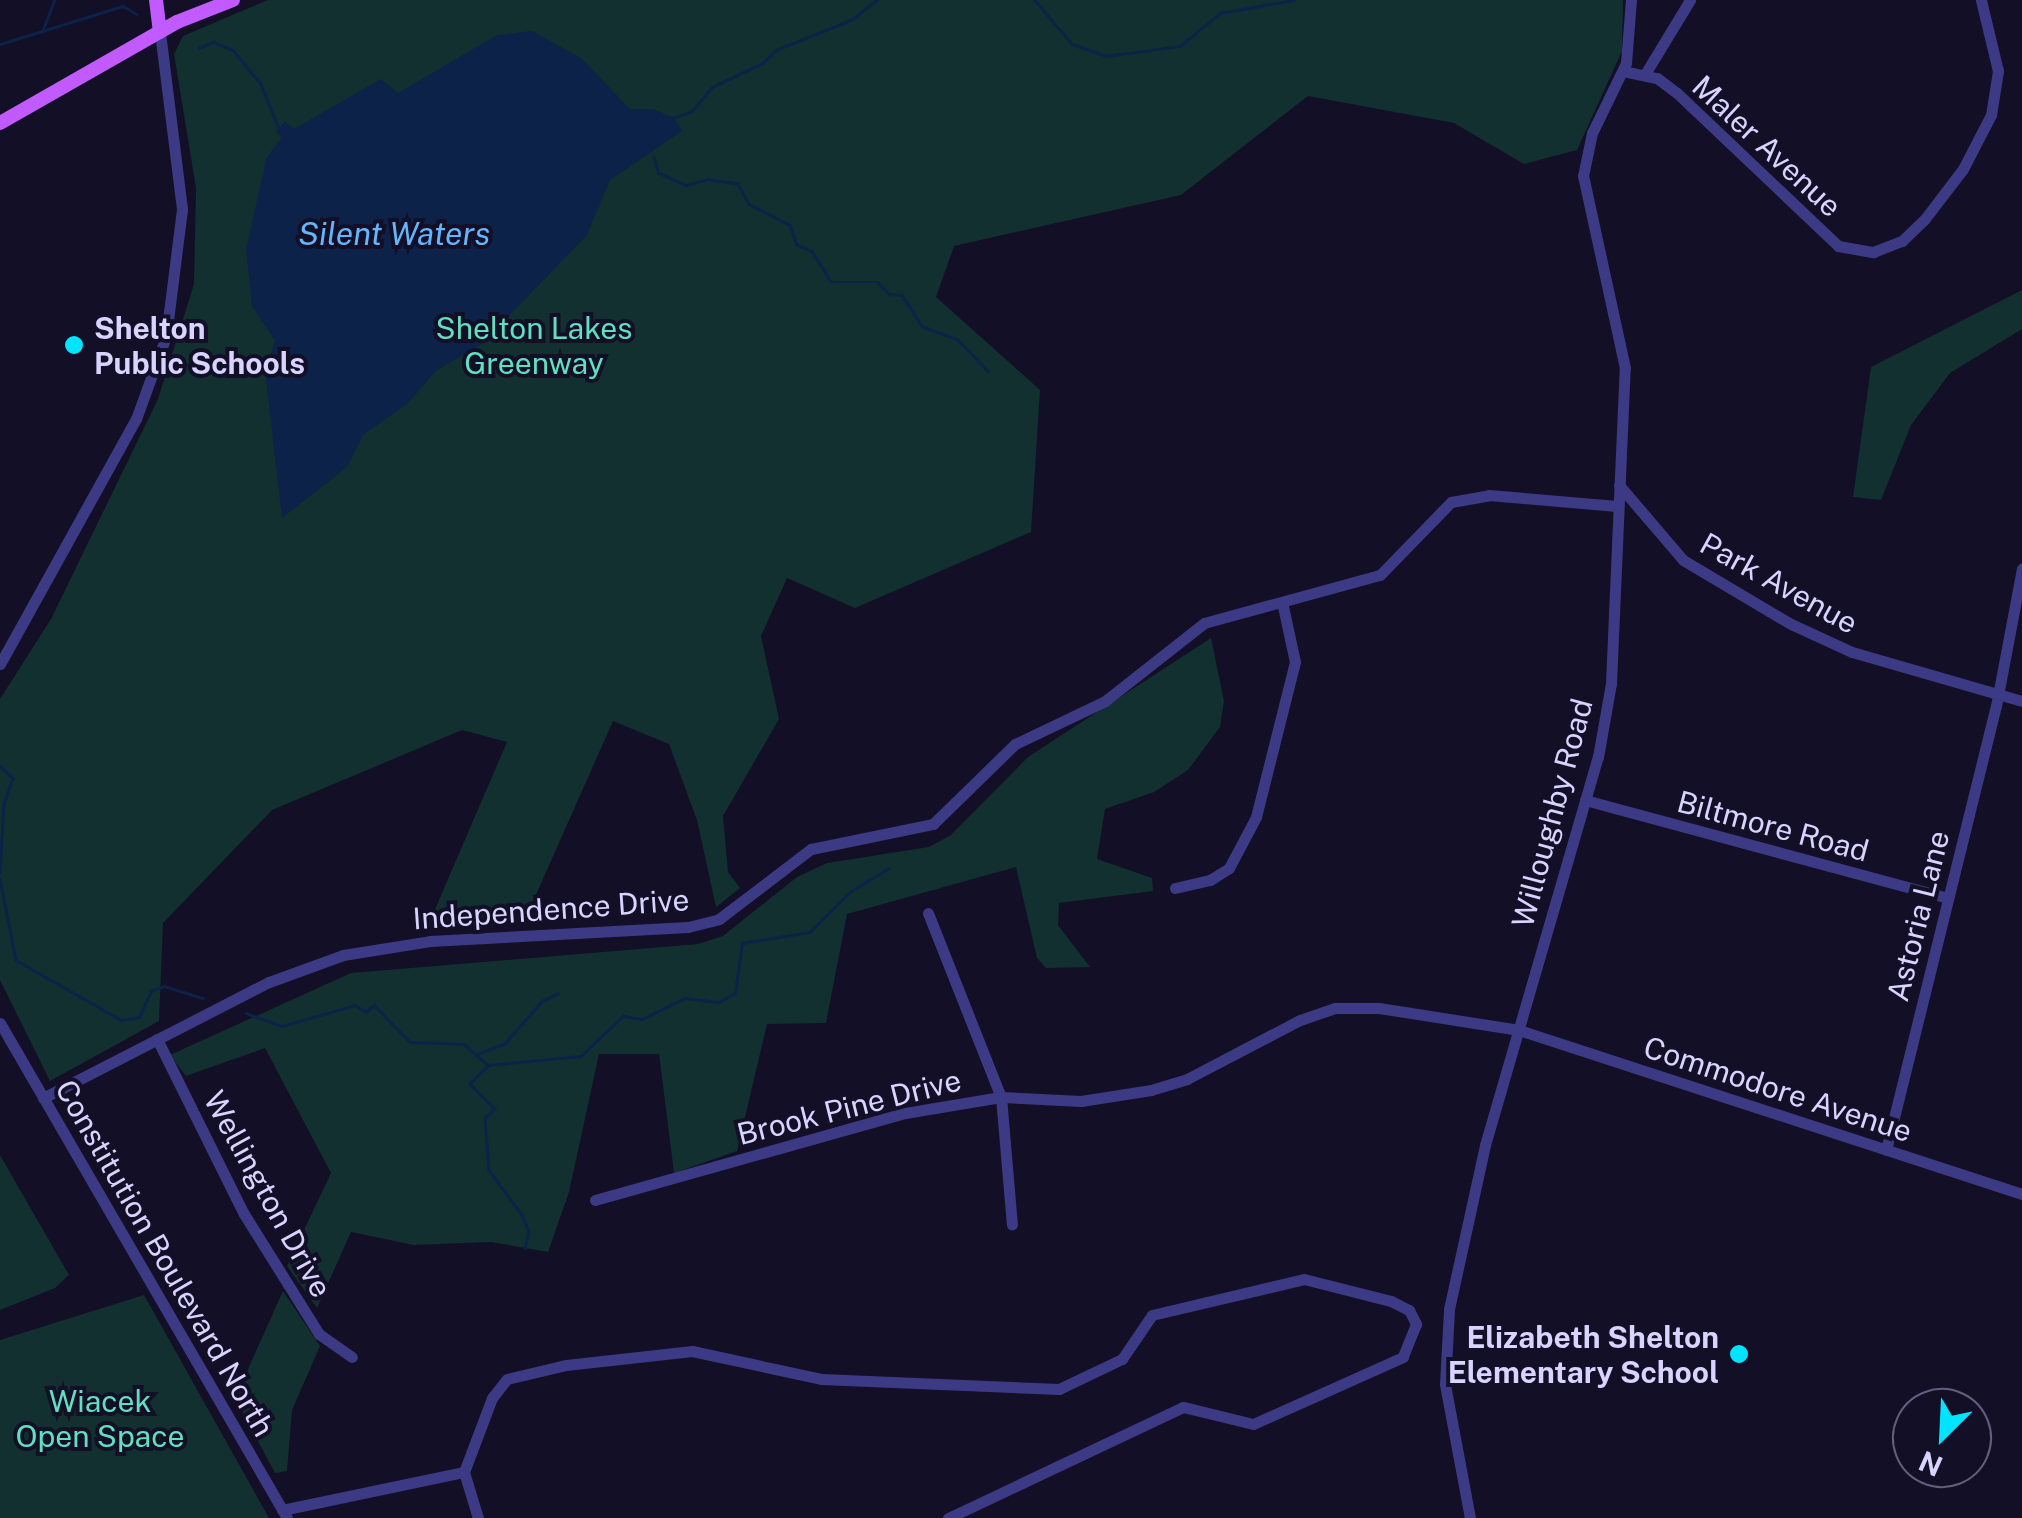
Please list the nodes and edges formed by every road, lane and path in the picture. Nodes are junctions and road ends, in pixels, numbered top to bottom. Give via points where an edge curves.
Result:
1 (156, 0) edge
2 (233, 0) edge
3 (1631, 0) edge
4 (1690, 0) edge
5 (1981, 0) edge
6 (160, 32) junction
7 (1624, 71) junction
8 (1646, 74) junction
9 (0, 123) edge
10 (1619, 485) junction
11 (1616, 511) junction
12 (1644, 516) junction
13 (2022, 568) edge
14 (1282, 602) junction
15 (0, 664) edge
16 (1998, 695) junction
17 (2022, 701) edge
18 (1585, 800) junction
19 (1175, 888) dead end
20 (1948, 898) junction
21 (928, 913) dead end
22 (0, 1023) edge
23 (1519, 1030) junction
24 (156, 1040) junction
25 (1000, 1097) junction
26 (43, 1098) junction
27 (1886, 1150) junction
28 (2022, 1194) edge
29 (594, 1200) dead end
30 (1012, 1225) dead end
31 (352, 1357) dead end
32 (464, 1472) junction
33 (284, 1514) edge
34 (478, 1518) edge
35 (948, 1518) edge
36 (1470, 1518) edge

1 - 6 main road
2 - 6 main road
3 - 7 street, Willoughby Road
4 - 8 street
5 - 8 street, Maler Avenue via 1998,71 1991,114 1963,170 1924,220 1902,241 1872,252 1838,246 1705,118
6 - 9 main road
6 - 15 street via 182,208 166,336 136,419
7 - 8 street, Maler Avenue
7 - 10 street, Willoughby Road via 1592,132 1583,176 1625,368
10 - 11 street, Willoughby Road
10 - 12 street, Park Avenue
11 - 12 street
11 - 14 street, Independence Drive via 1461,498 1427,521 1380,575
11 - 18 street, Willoughby Road via 1610,698
12 - 16 street, Park Avenue via 1696,569 1807,633
13 - 16 street, Astoria Lane
14 - 19 street via 1295,662 1256,817 1229,868
14 - 24 street, Independence Drive via 1222,616 1178,637 1104,701 1015,744 933,824 811,849 719,919 366,950 268,982
16 - 17 street, Park Avenue
16 - 20 street, Astoria Lane
18 - 20 street, Biltmore Road
18 - 23 street, Willoughby Road
20 - 27 street, Astoria Lane
21 - 25 street
22 - 26 street, Constitution Boulevard North
23 - 25 street, Brook Pine Drive via 1379,1008 1334,1008 1151,1090 1080,1101
23 - 27 street, Commodore Avenue
23 - 36 street, Willoughby Road via 1484,1145 1445,1335 1448,1409
24 - 26 street, Independence Drive
24 - 31 street, Wellington Drive via 254,1229 320,1334
25 - 29 street, Brook Pine Drive via 905,1113
25 - 30 street
26 - 33 street, Constitution Boulevard North
27 - 28 street, Commodore Avenue
32 - 33 street
32 - 34 street
32 - 35 street via 492,1398 508,1379 566,1366 692,1351 821,1379 1059,1389 1122,1359 1152,1315 1304,1279 1390,1301 1409,1310 1416,1324 1404,1357 1252,1424 1183,1408

